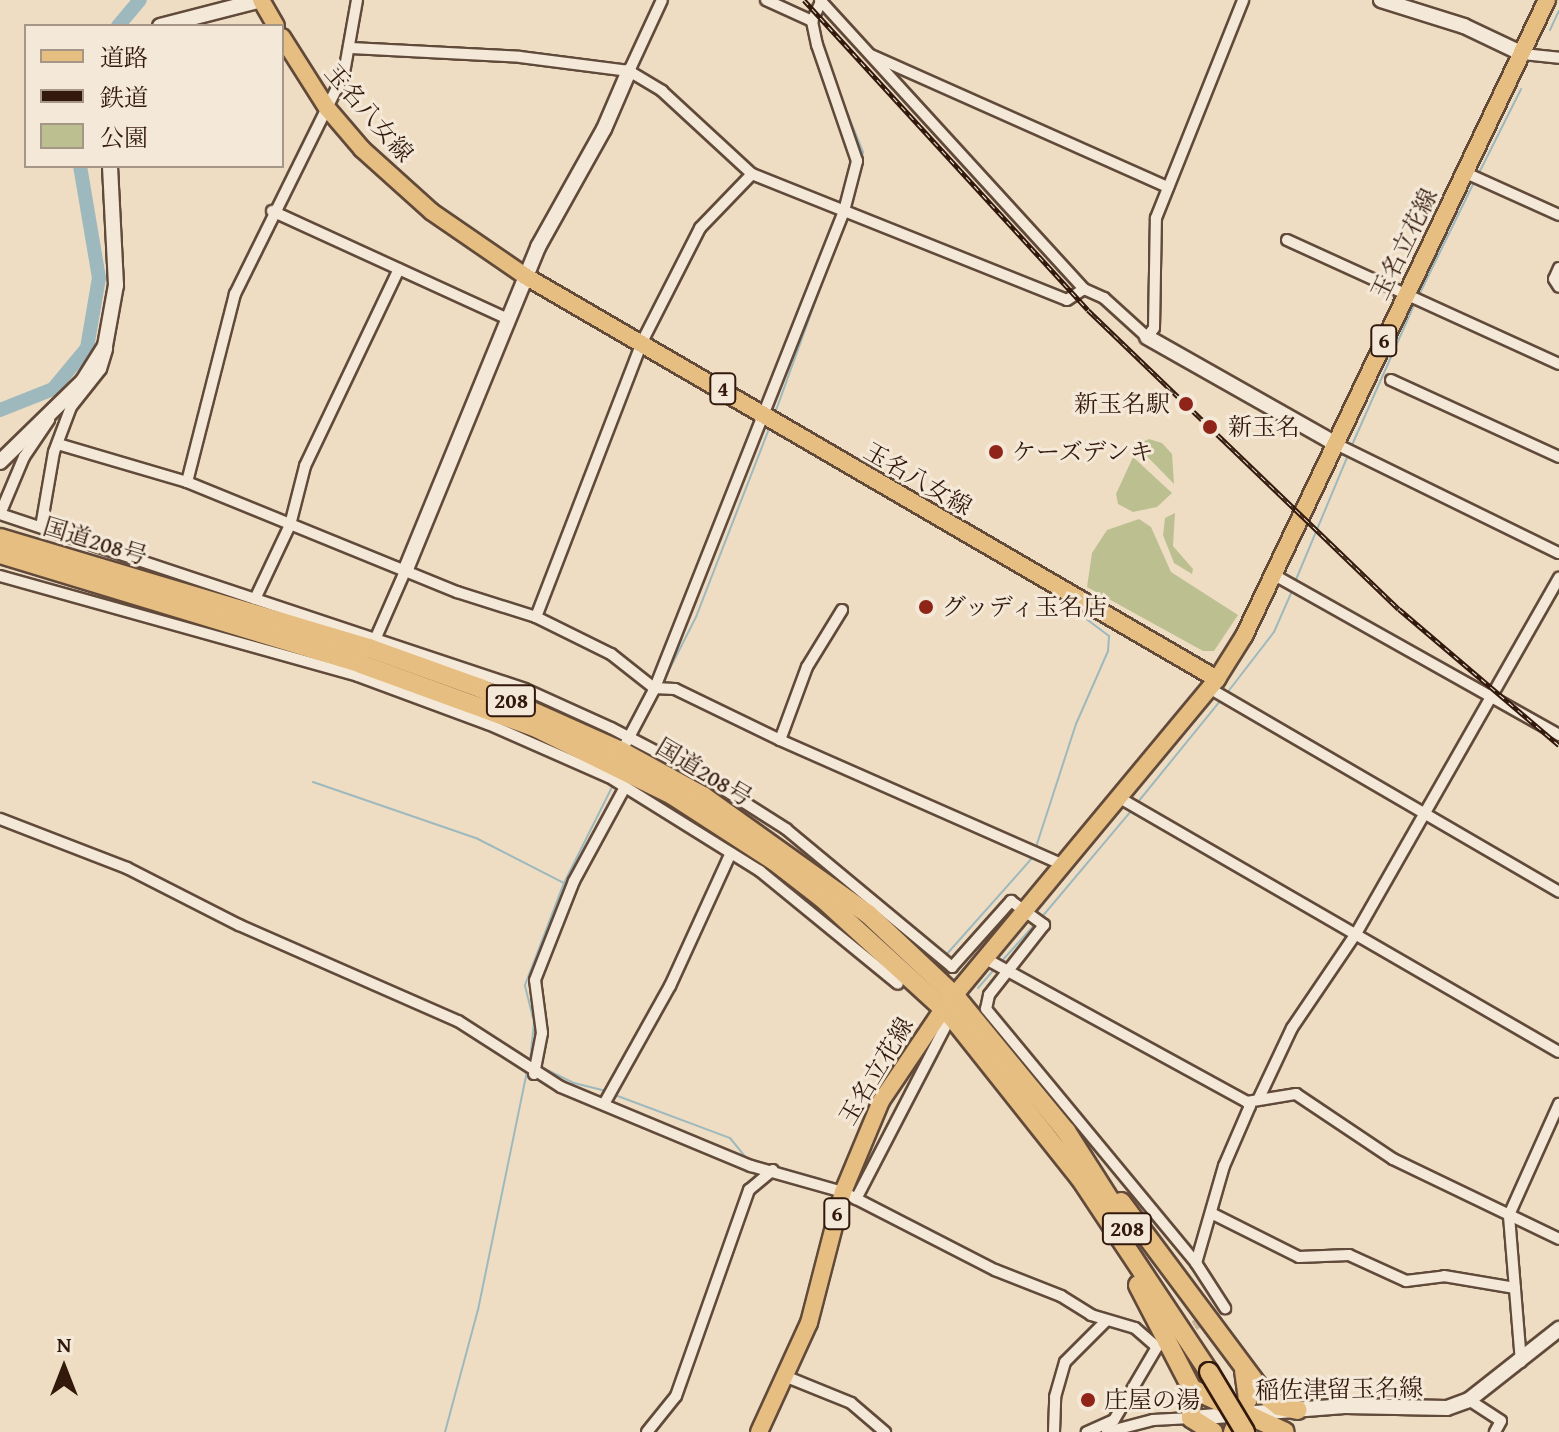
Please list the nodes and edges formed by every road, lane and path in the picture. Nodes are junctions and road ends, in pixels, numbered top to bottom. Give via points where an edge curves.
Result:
1 (262, 0) edge
2 (357, 0) edge
3 (662, 0) edge
4 (766, 0) edge
5 (821, 0) edge
6 (1243, 0) edge
7 (1381, 0) edge
8 (1547, 0) edge
9 (812, 21) junction
10 (168, 24) edge
11 (275, 24) edge
12 (284, 40) edge
13 (351, 48) junction
14 (1523, 54) junction
15 (869, 55) junction
16 (1559, 58) edge
17 (629, 71) junction
18 (327, 108) junction
19 (110, 168) edge
20 (752, 174) junction
21 (1474, 177) junction
22 (1168, 187) junction
23 (272, 211) junction
24 (844, 211) junction
25 (1559, 215) edge
26 (1287, 240) dead end
27 (1559, 268) edge
28 (399, 269) junction
29 (525, 276) junction
30 (1559, 287) edge
31 (1084, 289) junction
32 (1407, 294) junction
33 (506, 318) junction
34 (1147, 337) junction
35 (643, 340) junction
36 (105, 346) junction
37 (1559, 364) edge
38 (1391, 380) dead end
39 (60, 402) junction
40 (761, 412) junction
41 (58, 444) junction
42 (1345, 447) junction
43 (1559, 457) edge
44 (0, 462) edge
45 (187, 482) junction
46 (0, 514) edge
47 (290, 525) junction
48 (41, 527) junction
49 (0, 538) edge
50 (1559, 553) edge
51 (0, 554) edge
52 (406, 569) junction
53 (0, 576) edge
54 (1276, 576) junction
55 (1559, 578) edge
56 (255, 599) junction
57 (842, 610) dead end
58 (536, 617) junction
59 (366, 656) junction
60 (654, 688) junction
61 (1219, 690) junction
62 (1489, 697) junction
63 (1559, 735) edge
64 (780, 740) junction
65 (618, 758) junction
66 (625, 787) junction
67 (1118, 797) junction
68 (1424, 813) junction
69 (0, 819) edge
70 (731, 853) junction
71 (1064, 865) junction
72 (1559, 892) edge
73 (1025, 911) junction
74 (1357, 932) junction
75 (986, 959) junction
76 (1011, 972) junction
77 (898, 984) dead end
78 (950, 1007) junction
79 (1559, 1052) edge
80 (530, 1069) junction
81 (1259, 1098) junction
82 (1247, 1102) junction
83 (604, 1104) junction
84 (1559, 1104) edge
85 (1066, 1131) junction
86 (1060, 1156) junction
87 (773, 1170) junction
88 (849, 1195) junction
89 (1211, 1213) junction
90 (1509, 1215) junction
91 (1559, 1239) edge
92 (1196, 1263) junction
93 (1515, 1288) junction
94 (1225, 1308) dead end
95 (1107, 1320) junction
96 (1559, 1329) edge
97 (1181, 1331) junction
98 (1521, 1362) junction
99 (1243, 1365) junction
100 (787, 1377) junction
101 (1192, 1389) junction
102 (1469, 1400) junction
103 (1298, 1410) junction
104 (1241, 1413) junction
105 (1191, 1418) junction
106 (647, 1432) edge
107 (759, 1432) edge
108 (885, 1432) edge
109 (1054, 1432) edge
110 (1087, 1432) edge
111 (1107, 1432) edge
112 (1213, 1432) edge
113 (1233, 1432) edge
114 (1245, 1432) edge
115 (1286, 1432) edge
116 (1495, 1432) edge

1 - 10 street
1 - 11 main road
2 - 13 street
3 - 17 street
4 - 9 street
5 - 9 street
5 - 15 street
6 - 22 street
7 - 14 street via 1464,26
8 - 14 main road, 玉名立花線 / 6
9 - 24 street via 830,90 857,148
12 - 18 main road, 玉名八女線 / 4
13 - 17 street via 520,57
13 - 18 street
14 - 16 street
14 - 21 main road, 玉名立花線 / 6
15 - 22 street
15 - 31 street
17 - 20 street via 662,91
17 - 29 street
18 - 23 street
18 - 29 main road, 玉名八女線 / 4 via 362,149 432,212
19 - 36 street via 116,285
20 - 24 street
20 - 35 street via 700,228
21 - 25 street
21 - 32 main road, 玉名立花線 / 6
22 - 34 street via 1154,228 1154,328
23 - 28 street
23 - 45 street via 235,294
24 - 31 street via 1067,300
24 - 40 street
26 - 32 street
27 - 30 street via 1554,279
28 - 33 street
28 - 47 street via 305,466
29 - 33 street
29 - 35 main road, 玉名八女線 / 4
31 - 34 street via 1104,298
32 - 37 street
32 - 42 main road, 玉名立花線 / 6
33 - 52 street
34 - 42 street
35 - 40 main road, 玉名八女線 / 4
35 - 58 street
36 - 39 street via 83,381
36 - 41 street via 101,369 71,407
38 - 43 street
39 - 44 street
39 - 46 street via 24,457
40 - 60 street
40 - 61 main road, 玉名八女線 / 4
41 - 45 street
41 - 48 street
42 - 50 street
42 - 54 main road, 玉名立花線 / 6
45 - 47 street
46 - 48 street
47 - 52 street
47 - 56 street
48 - 56 street
49 - 59 highway, 国道208号 / 208
51 - 59 highway, 国道208号 / 208
52 - 58 street
52 - 59 street
53 - 59 street
54 - 61 main road, 玉名立花線 / 6
54 - 62 street
55 - 62 street
56 - 59 street
57 - 64 street via 807,667
58 - 60 street via 611,654
59 - 65 highway, 国道208号 / 208
59 - 65 street via 525,689
60 - 64 street via 675,689
60 - 65 street
61 - 67 main road
61 - 68 street
62 - 63 street
62 - 68 street
64 - 71 street
65 - 66 street
65 - 73 street via 701,775 786,829 952,967 1011,901
65 - 78 highway, 国道208号 / 208 via 774,861
66 - 70 street
66 - 80 street via 574,881 535,980 542,1033
67 - 71 main road
67 - 74 street
68 - 72 street
68 - 74 street
69 - 80 street via 127,868 239,925 458,1021
70 - 77 street via 812,910
70 - 83 street via 670,986
71 - 73 main road
73 - 75 main road
73 - 76 street via 1044,925
74 - 79 street
74 - 81 street via 1292,1028
75 - 76 street
75 - 78 main road
76 - 82 street
76 - 92 street via 989,995 986,1009
78 - 85 highway, 国道208号 / 208
78 - 86 highway, 国道208号 / 208
78 - 88 street
78 - 88 main road, 玉名立花線 / 6 via 881,1101
80 - 83 street
81 - 82 street
81 - 90 street via 1296,1094 1393,1159
82 - 89 street via 1250,1106
83 - 87 street via 751,1166
84 - 90 street
85 - 97 highway, 国道208号 / 208 via 1121,1218
85 - 99 highway
86 - 97 highway, 国道208号 / 208
86 - 101 highway via 1134,1277
87 - 88 street
87 - 106 street via 749,1190 676,1396
88 - 95 street via 932,1240
88 - 100 main road, 玉名立花線 / 6
89 - 92 street
89 - 93 street via 1299,1257 1349,1255 1406,1281 1444,1276
90 - 91 street
90 - 93 street
92 - 94 street
93 - 98 street
95 - 109 street via 1065,1362 1055,1397
95 - 110 street via 1135,1328 1157,1347 1114,1420
96 - 98 street, 稲佐津留玉名線
97 - 114 highway, 国道208号 / 208, bridge
98 - 102 street, 稲佐津留玉名線
99 - 103 highway via 1265,1395 1279,1406
99 - 104 highway via 1249,1385
100 - 107 main road, 玉名立花線 / 6
100 - 108 street via 851,1403
101 - 104 highway
101 - 105 highway
102 - 103 street, 稲佐津留玉名線 via 1420,1412 1345,1406
102 - 116 street via 1501,1421
103 - 104 street, 稲佐津留玉名線
103 - 115 highway
104 - 105 street, 稲佐津留玉名線
104 - 113 highway
104 - 115 highway
105 - 111 street via 1153,1420
105 - 112 highway

